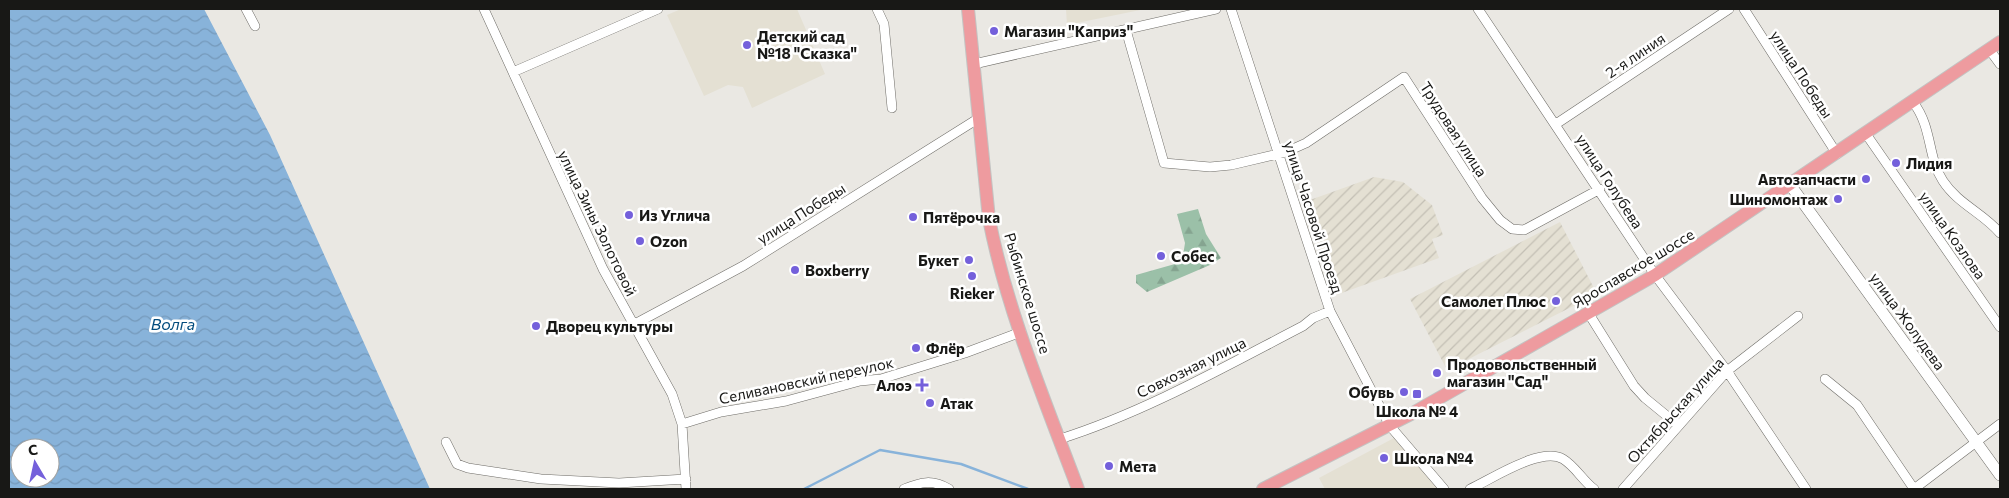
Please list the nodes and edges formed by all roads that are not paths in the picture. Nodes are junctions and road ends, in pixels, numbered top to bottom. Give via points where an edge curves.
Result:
1 (246, 9) edge
2 (484, 9) edge
3 (658, 9) edge
4 (877, 9) edge
5 (968, 9) edge
6 (1216, 9) edge
7 (1231, 9) edge
8 (1729, 9) edge
9 (1483, 10) edge
10 (1747, 10) edge
11 (255, 26) dead end
12 (1126, 30) junction
13 (1995, 46) edge
14 (974, 64) junction
15 (2000, 64) edge
16 (513, 72) junction
17 (1913, 102) junction
18 (892, 108) dead end
19 (979, 118) junction
20 (1556, 124) junction
21 (1866, 134) junction
22 (1279, 154) junction
23 (1837, 154) junction
24 (1791, 186) junction
25 (1600, 189) junction
26 (2000, 233) edge
27 (1656, 276) junction
28 (1330, 311) junction
29 (1588, 314) junction
30 (1798, 316) dead end
31 (633, 325) junction
32 (2000, 327) edge
33 (1021, 332) junction
34 (1727, 371) junction
35 (1825, 379) dead end
36 (682, 424) junction
37 (2000, 424) edge
38 (1678, 425) junction
39 (1390, 426) junction
40 (1060, 440) junction
41 (1977, 440) junction
42 (446, 442) dead end
43 (2000, 475) edge
44 (686, 479) junction
45 (686, 489) edge
46 (904, 489) edge
47 (949, 489) edge
48 (1078, 489) edge
49 (1263, 489) edge
50 (1444, 489) edge
51 (1470, 489) edge
52 (1594, 489) edge
53 (1623, 489) edge
54 (1806, 489) edge
55 (1914, 489) edge

1 - 11 street
2 - 16 street, улица Зины Золотовой
3 - 16 street
4 - 18 street via 884,24
5 - 14 main road, Рыбинское шоссе
6 - 12 street
7 - 22 street, улица Часовой Проезд
8 - 20 street, 2-я линия
9 - 20 street, улица Голубева
10 - 23 street, улица Победы
12 - 14 street
12 - 22 street, Трудовая улица via 1164,162 1210,167
13 - 15 street
13 - 17 main road, Ярославское шоссе
14 - 19 main road, Рыбинское шоссе
16 - 31 street, улица Зины Золотовой via 595,251
17 - 21 main road, Ярославское шоссе
17 - 26 street via 1923,115 1942,180 1955,197 1990,221
19 - 31 street, улица Победы via 742,266
19 - 33 main road, Рыбинское шоссе via 995,249
20 - 25 street, улица Голубева
21 - 23 main road, Ярославское шоссе
21 - 32 street, улица Козлова
22 - 25 street, Трудовая улица via 1306,143 1404,77 1482,198 1512,229 1524,230
22 - 28 street, улица Часовой Проезд
23 - 24 main road, Ярославское шоссе
24 - 27 main road, Ярославское шоссе
24 - 41 main road, улица Жолудева
25 - 27 street, улица Голубева
27 - 29 main road, Ярославское шоссе
27 - 34 street, улица Голубева
28 - 39 street, улица Часовой Проезд
28 - 40 street, Совхозная улица via 1217,371 1104,425
29 - 38 street via 1634,386
29 - 39 main road, Ярославское шоссе
30 - 34 street, Октябрьская улица
31 - 36 street, улица Зины Золотовой via 665,378
33 - 36 street, Селивановский переулок via 881,379 721,412
33 - 40 main road, Рыбинское шоссе
34 - 38 street, Октябрьская улица
34 - 54 street, улица Голубева
35 - 55 street via 1857,405
36 - 44 street, улица Зины Золотовой
37 - 41 street
38 - 53 street, Октябрьская улица
39 - 49 main road, Ярославское шоссе
39 - 50 street, улица Часовой Проезд
40 - 48 main road, Рыбинское шоссе
41 - 43 main road, улица Жолудева
41 - 55 street
42 - 44 street via 457,464 468,468 541,479 619,483
44 - 45 street, улица Зины Золотовой
46 - 47 street via 919,482
51 - 52 street via 1532,459 1550,455 1565,460

